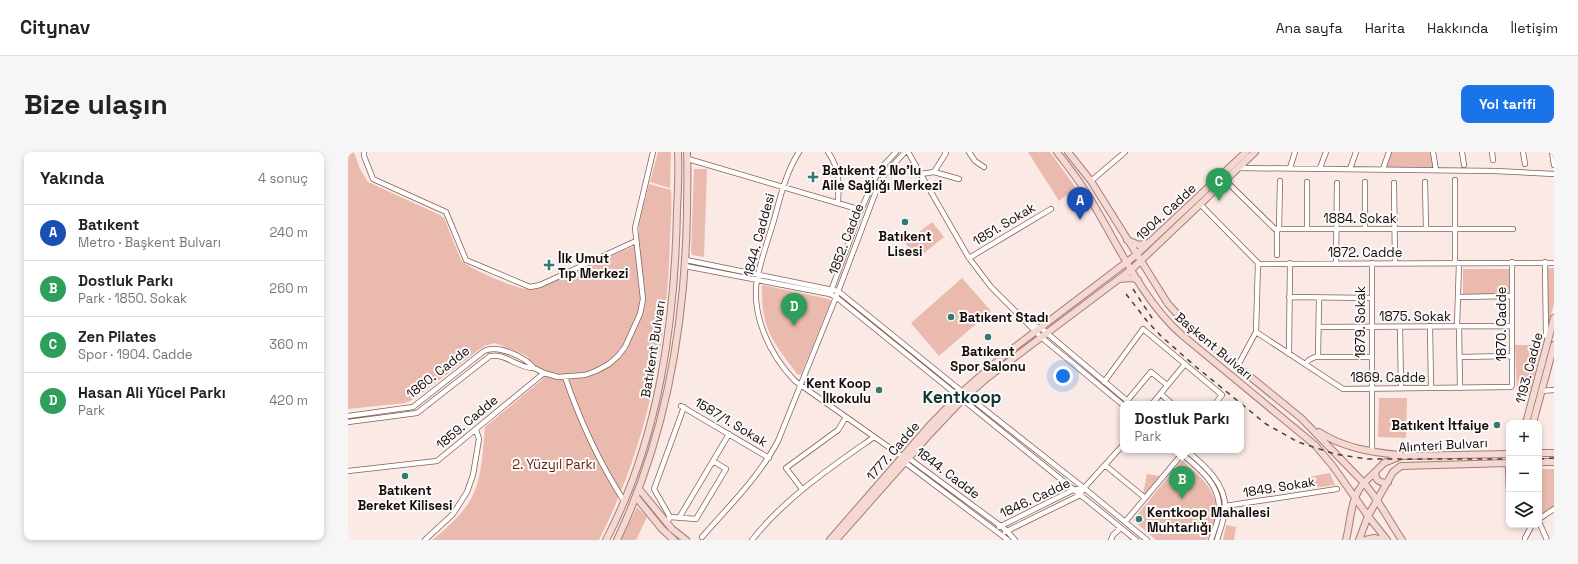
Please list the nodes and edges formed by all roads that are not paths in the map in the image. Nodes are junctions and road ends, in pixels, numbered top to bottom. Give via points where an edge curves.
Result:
1 (364, 152) edge
2 (653, 152) edge
3 (678, 152) edge
4 (687, 152) edge
5 (799, 152) edge
6 (828, 152) edge
7 (896, 152) edge
8 (905, 152) edge
9 (908, 152) edge
10 (945, 152) edge
11 (969, 152) edge
12 (1057, 152) edge
13 (1068, 152) edge
14 (1126, 152) edge
15 (1246, 152) edge
16 (1255, 152) edge
17 (1295, 152) edge
18 (1326, 152) edge
19 (1356, 152) edge
20 (1389, 152) edge
21 (1433, 152) edge
22 (1462, 152) edge
23 (1492, 152) edge
24 (1523, 152) edge
25 (1552, 152) edge
26 (688, 159) junction
27 (1493, 160) dead end
28 (1525, 164) dead end
29 (1464, 165) dead end
30 (1554, 165) edge
31 (984, 167) dead end
32 (1240, 168) junction
33 (1290, 168) junction
34 (1320, 168) junction
35 (1350, 169) junction
36 (1383, 169) junction
37 (1436, 170) junction
38 (934, 172) junction
39 (921, 174) junction
40 (1554, 174) edge
41 (959, 179) dead end
42 (1455, 180) dead end
43 (1226, 181) junction
44 (1280, 181) dead end
45 (1091, 182) junction
46 (1307, 182) dead end
47 (1365, 182) dead end
48 (1425, 182) dead end
49 (1337, 183) dead end
50 (1394, 184) dead end
51 (784, 188) junction
52 (838, 203) junction
53 (1200, 205) junction
54 (1051, 209) dead end
55 (861, 210) junction
56 (1278, 229) junction
57 (1307, 229) junction
58 (1336, 229) junction
59 (1365, 229) junction
60 (1395, 229) junction
61 (1426, 229) junction
62 (1455, 229) junction
63 (1513, 229) dead end
64 (1126, 239) junction
65 (636, 241) junction
66 (1152, 241) junction
67 (1277, 255) dead end
68 (969, 258) junction
69 (1138, 258) junction
70 (1512, 262) junction
71 (1545, 262) junction
72 (686, 263) junction
73 (1128, 263) junction
74 (1258, 263) junction
75 (1290, 263) junction
76 (1336, 263) junction
77 (1372, 263) junction
78 (1395, 263) junction
79 (1457, 263) junction
80 (1554, 263) edge
81 (1132, 269) junction
82 (758, 274) junction
83 (1118, 279) junction
84 (757, 280) junction
85 (1138, 280) junction
86 (832, 289) junction
87 (838, 291) junction
88 (830, 294) junction
89 (1512, 296) junction
90 (836, 297) junction
91 (1289, 297) junction
92 (1458, 297) junction
93 (1319, 298) junction
94 (1372, 298) junction
95 (1554, 318) edge
96 (1430, 326) junction
97 (1458, 326) junction
98 (1512, 326) junction
99 (1319, 327) junction
100 (1371, 327) junction
101 (1400, 327) junction
102 (1038, 330) junction
103 (1256, 332) junction
104 (1043, 335) junction
105 (1546, 336) dead end
106 (1554, 345) edge
107 (1289, 354) junction
108 (1318, 356) junction
109 (1512, 356) junction
110 (1371, 357) junction
111 (1460, 357) junction
112 (1185, 364) junction
113 (1305, 364) junction
114 (1237, 367) junction
115 (534, 368) junction
116 (544, 373) junction
117 (565, 377) junction
118 (1104, 382) junction
119 (1167, 385) junction
120 (800, 386) junction
121 (1512, 386) joint
122 (1371, 388) junction
123 (1401, 388) junction
124 (1431, 388) junction
125 (1460, 388) junction
126 (1541, 390) junction
127 (1554, 390) edge
128 (1161, 394) junction
129 (962, 396) junction
130 (1125, 401) edge
131 (1125, 401) edge
132 (1129, 401) edge
133 (1155, 401) edge
134 (1169, 401) edge
135 (1217, 401) edge
136 (348, 416) edge
137 (846, 417) junction
138 (1527, 420) edge
139 (1533, 420) edge
140 (348, 422) edge
141 (1310, 427) junction
142 (476, 430) junction
143 (729, 434) junction
144 (874, 437) junction
145 (1120, 448) edge
146 (1372, 452) junction
147 (1189, 453) edge
148 (1542, 453) edge
149 (1554, 453) edge
150 (1182, 454) joint
151 (1506, 454) edge
152 (1403, 456) junction
153 (769, 458) junction
154 (904, 458) junction
155 (713, 461) junction
156 (1542, 462) edge
157 (1554, 462) edge
158 (1506, 463) edge
159 (1105, 465) junction
160 (348, 471) edge
161 (1375, 472) junction
162 (1388, 482) junction
163 (1364, 483) junction
164 (1084, 488) junction
165 (639, 489) junction
166 (802, 489) junction
167 (1337, 489) dead end
168 (1073, 490) junction
169 (1080, 495) junction
170 (636, 498) junction
171 (647, 498) junction
172 (1145, 498) junction
173 (1354, 498) junction
174 (1378, 499) junction
175 (624, 501) junction
176 (641, 504) junction
177 (1225, 506) junction
178 (1554, 509) edge
179 (1368, 516) junction
180 (1542, 517) edge
181 (679, 518) junction
182 (669, 520) junction
183 (1125, 522) junction
184 (1000, 526) junction
185 (1121, 528) junction
186 (1530, 528) edge
187 (1542, 528) edge
188 (996, 530) junction
189 (1006, 530) junction
190 (1003, 535) junction
191 (702, 537) dead end
192 (1525, 539) edge
193 (425, 540) edge
194 (606, 540) edge
195 (617, 540) edge
196 (674, 540) edge
197 (686, 540) edge
198 (752, 540) edge
199 (830, 540) edge
200 (836, 540) edge
201 (1008, 540) edge
202 (1015, 540) edge
203 (1111, 540) edge
204 (1136, 540) edge
205 (1147, 540) edge
206 (1211, 540) edge
207 (1217, 540) edge
208 (1346, 540) edge
209 (1360, 540) edge
210 (1365, 540) edge
211 (1386, 540) edge
212 (1402, 540) edge
213 (1547, 540) edge

1 - 65 street via 373,179 446,212 466,260 530,287 540,285
2 - 65 street, 1860. Cadde via 635,222
3 - 175 main road, Batıkent Bulvarı via 676,263 664,363 646,437
4 - 26 main road, Batıkent Bulvarı
5 - 51 street, 1844. Caddesi
6 - 52 street via 839,179
7 - 55 street, 1852. Cadde via 877,174
8 - 87 street, 1852. Cadde via 885,174 879,185
9 - 39 street
10 - 38 street
11 - 31 street via 975,161
12 - 73 main road, Başkent Bulvarı via 1084,188
13 - 45 main road, Başkent Bulvarı
14 - 45 street
15 - 66 main road, 1904. Cadde
16 - 32 main road, 1904. Cadde
17 - 33 street
18 - 34 street
19 - 35 street
20 - 36 street
21 - 37 street
22 - 29 street
23 - 27 street
24 - 28 street
25 - 30 street
26 - 51 street
26 - 72 main road, Batıkent Bulvarı
32 - 33 street
32 - 43 main road, 1904. Cadde
33 - 34 street
34 - 35 street
35 - 36 street
36 - 37 street
37 - 40 street
38 - 39 street
38 - 41 street
39 - 68 street
42 - 62 street
43 - 53 main road, 1904. Cadde
43 - 56 street via 1272,228
44 - 56 street
45 - 64 main road, Başkent Bulvarı
46 - 57 street
47 - 59 street
48 - 61 street
49 - 58 street
50 - 60 street
51 - 52 street
51 - 82 street, 1844. Caddesi
52 - 55 street
53 - 69 main road, 1904. Cadde
53 - 74 street
54 - 68 street, 1851. Sokak
55 - 86 street, 1852. Cadde
56 - 57 street, 1884. Sokak
56 - 67 street
57 - 58 street, 1884. Sokak
58 - 59 street, 1884. Sokak
58 - 76 street
59 - 60 street, 1884. Sokak
60 - 61 street, 1884. Sokak
60 - 78 street
61 - 62 street, 1884. Sokak
62 - 63 street, 1884. Sokak
62 - 79 street
64 - 66 main road via 1139,245
64 - 69 main road, Başkent Bulvarı
65 - 117 street, 1860. Cadde via 643,299 625,347 603,368 585,375
66 - 69 main road, 1904. Cadde
68 - 102 street via 991,287 1028,324
69 - 73 main road, 1777. Cadde
69 - 81 main road, 1777. Cadde
69 - 114 main road, Başkent Bulvarı via 1175,313
70 - 71 street, 1872. Cadde
70 - 79 street, 1872. Cadde
70 - 89 street, 1870. Cadde
71 - 80 street, 1872. Cadde
71 - 105 street
72 - 82 street
72 - 84 street
72 - 165 main road, Batıkent Bulvarı via 680,321 666,401
73 - 81 main road, Başkent Bulvarı
73 - 102 main road, 1777. Cadde
74 - 75 street, 1872. Cadde
74 - 103 street
75 - 76 street, 1872. Cadde
75 - 91 street
76 - 77 street, 1872. Cadde
77 - 78 street, 1872. Cadde
77 - 94 street, 1879. Sokak
78 - 79 street, 1872. Cadde
79 - 92 street
81 - 83 main road, 1777. Cadde
81 - 85 main road, Başkent Bulvarı
82 - 84 street, 1844. Caddesi
82 - 86 street
83 - 85 main road
83 - 104 main road, 1777. Cadde
84 - 88 street
84 - 120 street, 1844. Caddesi via 756,303 765,334 785,370
85 - 173 main road, Başkent Bulvarı via 1161,314 1175,329 1314,445 1332,465
86 - 87 street
86 - 88 street, 1852. Cadde
87 - 90 street, 1852. Cadde
87 - 129 street
88 - 90 street
89 - 92 street
89 - 98 street, 1870. Cadde
90 - 120 street, 1852. Cadde
90 - 129 street
91 - 93 street
91 - 107 street
92 - 97 street
93 - 94 street
93 - 99 street
94 - 100 street, 1879. Sokak
95 - 138 main road, 1193. Cadde
96 - 97 street, 1875. Sokak
96 - 101 street, 1875. Sokak
96 - 124 street
97 - 98 street, 1875. Sokak
97 - 111 street
98 - 109 street, 1870. Cadde
99 - 100 street, 1875. Sokak
99 - 108 street
100 - 101 street, 1875. Sokak
100 - 110 street, 1879. Sokak
101 - 123 street
102 - 104 street
102 - 129 main road, 1777. Cadde via 1002,357
103 - 107 street, 1869. Cadde
103 - 114 street
104 - 118 street
104 - 129 main road, 1777. Cadde
104 - 130 street
106 - 126 main road, 1193. Cadde
107 - 113 street, 1869. Cadde
108 - 110 street
108 - 113 street
109 - 111 street
109 - 121 street, 1870. Cadde
110 - 122 street, 1879. Sokak
111 - 125 street
112 - 118 street via 1143,329
112 - 119 street
112 - 135 street via 1222,395
113 - 122 street, 1869. Cadde via 1343,389
114 - 141 main road, Başkent Bulvarı
115 - 116 street, 1860. Cadde
115 - 136 street, 1860. Cadde via 529,362 501,349 489,349 413,407
115 - 140 street, 1860. Cadde via 527,369 498,356 490,356 417,413
116 - 117 street, 1860. Cadde
116 - 142 street, 1859. Cadde
117 - 175 street via 593,447
118 - 131 street
119 - 128 street
119 - 132 street via 1151,372
120 - 137 street, 1844. Caddesi
120 - 153 street, 1852. Cadde
121 - 125 street, 1869. Cadde
122 - 123 street, 1869. Cadde
122 - 146 street, 1879. Sokak
123 - 124 street, 1869. Cadde
124 - 125 street, 1869. Cadde
126 - 127 street
126 - 139 main road, 1193. Cadde
128 - 133 street
128 - 134 street
129 - 154 main road, 1777. Cadde
129 - 164 street
129 - 168 street
137 - 144 street, 1844. Caddesi
137 - 166 street via 838,430 786,468
141 - 146 main road via 1342,445
141 - 163 main road, Başkent Bulvarı
142 - 160 street, 1859. Cadde via 437,461
142 - 193 street via 479,439 473,475 467,492 453,514
143 - 153 street, 1587/1. Sokak
143 - 155 street
143 - 182 street, 1587/1. Sokak via 683,406 654,489
144 - 154 street, 1844. Caddesi
144 - 166 street
145 - 159 street, 1846. Cadde
146 - 152 main road
147 - 177 street via 1217,482
148 - 149 main road
150 - 172 street
150 - 206 street via 1205,475 1217,495 1219,515
151 - 152 main road, Alınteri Bulvarı
152 - 161 main road, Alınteri Bulvarı via 1386,462
153 - 191 street, 1852. Cadde
154 - 184 street, 1844. Cadde
154 - 188 street, 1844. Cadde
154 - 199 main road, 1777. Cadde
154 - 200 main road, 1777. Cadde
155 - 181 street
155 - 181 street via 726,469 696,519
156 - 157 main road
158 - 162 main road, Alınteri Bulvarı via 1404,465 1395,470
159 - 164 street, 1846. Cadde
159 - 172 street
161 - 162 main road via 1378,480
161 - 163 main road, Alınteri Bulvarı
162 - 174 main road, Alınteri Bulvarı
163 - 173 main road, Alınteri Bulvarı
163 - 174 main road, Başkent Bulvarı
164 - 168 street, 1846. Cadde
164 - 169 street, 1846. Cadde
164 - 183 street
165 - 170 main road, Batıkent Bulvarı
165 - 171 main road
166 - 198 street via 768,520
167 - 177 street, 1849. Sokak
168 - 169 street
168 - 184 street, 1846. Cadde
169 - 185 street
169 - 189 street, 1846. Cadde
170 - 176 main road
170 - 195 main road, Batıkent Bulvarı
171 - 176 street via 641,498
171 - 182 main road
172 - 183 street
173 - 179 main road, Başkent Bulvarı
173 - 208 main road
174 - 179 main road, Alınteri Bulvarı
174 - 212 main road
175 - 194 main road, Batıkent Bulvarı
176 - 196 main road
177 - 207 street
178 - 180 street
179 - 209 main road, Alınteri Bulvarı
179 - 211 main road
181 - 182 street
182 - 197 main road
183 - 205 street
184 - 188 street, 1846. Cadde
184 - 189 street, 1844. Cadde
185 - 203 street
185 - 204 street
186 - 192 street
187 - 213 street
188 - 190 street, 1844. Cadde
189 - 190 street, 1846. Cadde
189 - 202 street, 1844. Cadde
190 - 201 street, 1844. Cadde
210 - 211 main road

